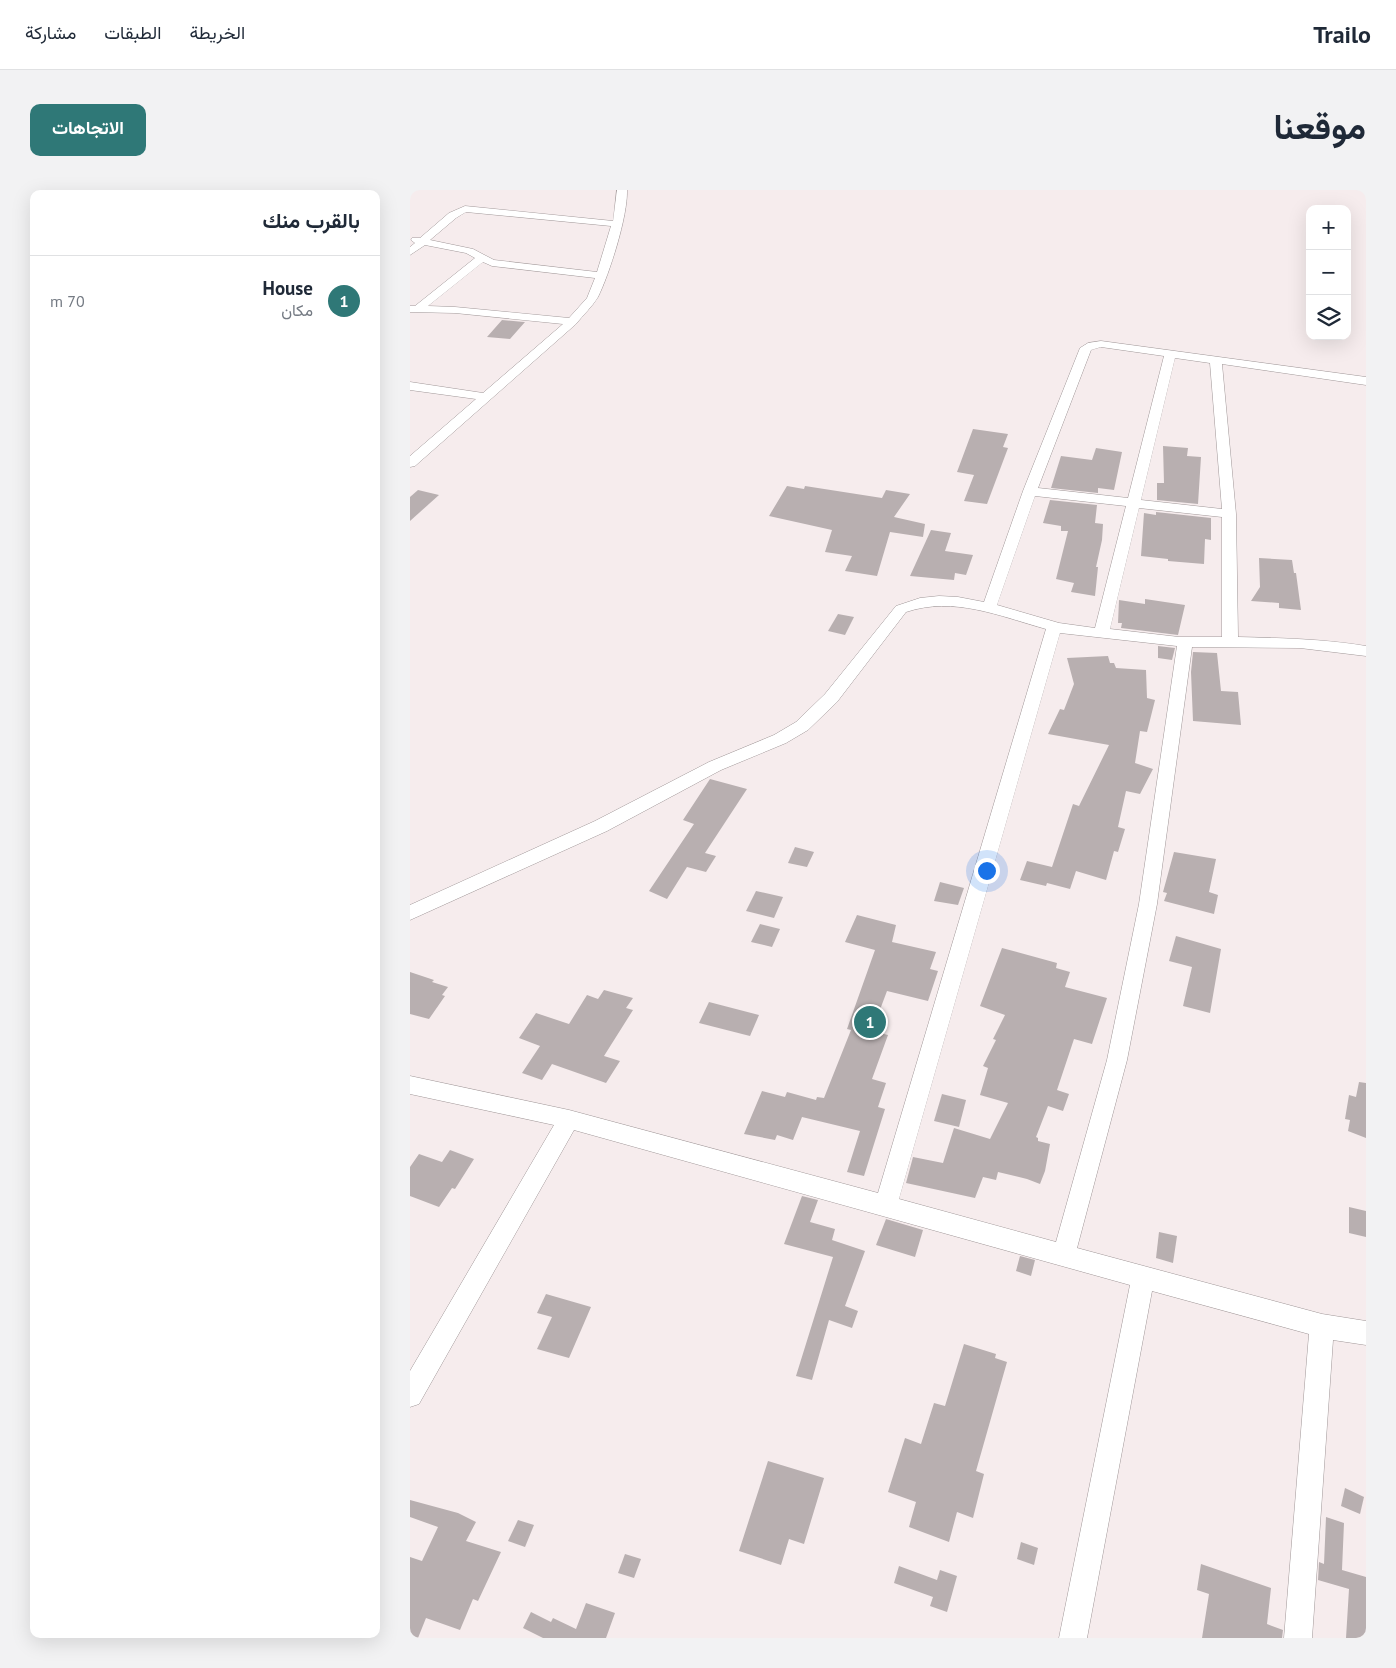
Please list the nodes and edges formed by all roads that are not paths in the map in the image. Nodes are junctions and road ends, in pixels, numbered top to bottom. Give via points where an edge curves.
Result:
1 (622, 190) edge
2 (616, 224) junction
3 (410, 239) edge
4 (424, 242) junction
5 (410, 252) edge
6 (482, 259) junction
7 (602, 276) junction
8 (413, 309) edge
9 (572, 322) junction
10 (1170, 354) junction
11 (1216, 360) junction
12 (1366, 381) edge
13 (410, 386) edge
14 (485, 396) junction
15 (410, 463) edge
16 (1030, 491) junction
17 (1132, 504) junction
18 (1229, 514) junction
19 (989, 607) junction
20 (1054, 627) junction
21 (1101, 633) junction
22 (1185, 642) junction
23 (1230, 642) junction
24 (1366, 651) edge
25 (410, 913) edge
26 (410, 1085) edge
27 (569, 1119) junction
28 (886, 1204) junction
29 (1064, 1254) junction
30 (1143, 1278) junction
31 (1322, 1326) junction
32 (1366, 1333) edge
33 (410, 1395) edge
34 (1073, 1638) edge
35 (1298, 1638) edge

1 - 2 street via 623,199
2 - 4 street via 465,209 457,211
2 - 7 street
3 - 4 street
4 - 5 street
4 - 6 street via 468,251
6 - 7 street via 492,263
6 - 8 street
7 - 9 street via 592,298
8 - 9 street
9 - 14 street
10 - 11 street
10 - 16 street via 1101,344 1086,348
10 - 17 street
11 - 12 street
11 - 18 street
13 - 14 street
14 - 15 street
16 - 17 street
16 - 19 street
17 - 18 street
17 - 21 street
18 - 23 street
19 - 20 street
19 - 25 street via 933,601 901,609 831,698 795,730 715,766 602,826
20 - 21 street
20 - 28 street
21 - 22 street
22 - 23 street
22 - 29 street via 1142,933 1117,1060
23 - 24 street
26 - 27 street
27 - 28 street
27 - 33 street
28 - 29 street
29 - 30 street
30 - 31 street
30 - 34 street
31 - 32 street
31 - 35 street

